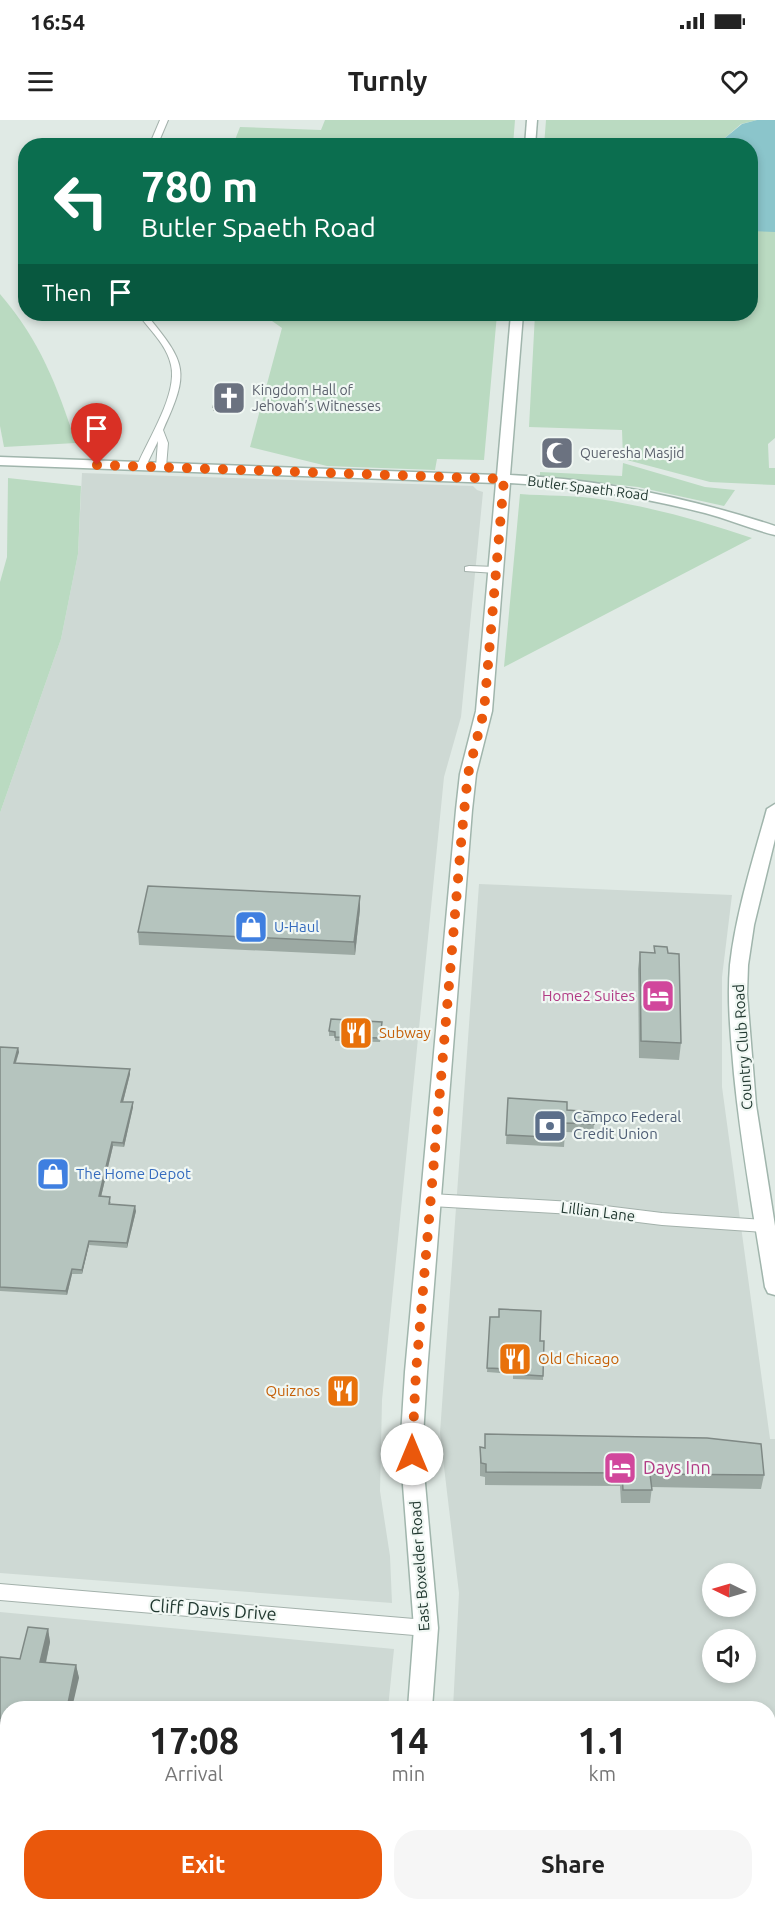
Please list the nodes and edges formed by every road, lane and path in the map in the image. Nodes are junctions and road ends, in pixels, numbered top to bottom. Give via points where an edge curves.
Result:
1 (164, 120) edge
2 (532, 120) edge
3 (156, 138) edge
4 (531, 138) edge
5 (147, 321) edge
6 (516, 321) edge
7 (159, 432) junction
8 (0, 461) edge
9 (142, 466) junction
10 (161, 467) junction
11 (504, 479) junction
12 (775, 531) edge
13 (469, 569) dead end
14 (496, 570) junction
15 (775, 809) edge
16 (431, 1200) junction
17 (765, 1226) junction
18 (775, 1287) edge
19 (0, 1592) edge
20 (426, 1628) junction
21 (421, 1701) edge

1 - 3 street
2 - 4 main road
5 - 7 street via 176,366 176,380
6 - 11 main road, East Boxelder Road
7 - 9 street via 150,443
7 - 10 street via 163,443
8 - 9 main road, Butler Spaeth Road
9 - 10 main road, Butler Spaeth Road
10 - 11 main road, Butler Spaeth Road
11 - 12 main road, Butler Spaeth Road via 652,495 728,514
11 - 14 main road, East Boxelder Road
13 - 14 street
14 - 16 main road, East Boxelder Road via 484,711 468,774 464,810
15 - 17 main road, Country Club Road via 744,927 738,981 748,1125
16 - 17 street, Lillian Lane via 573,1208
16 - 20 main road, East Boxelder Road via 412,1436
17 - 18 main road, Country Club Road
19 - 20 street, Cliff Davis Drive
20 - 21 main road, East Boxelder Road

